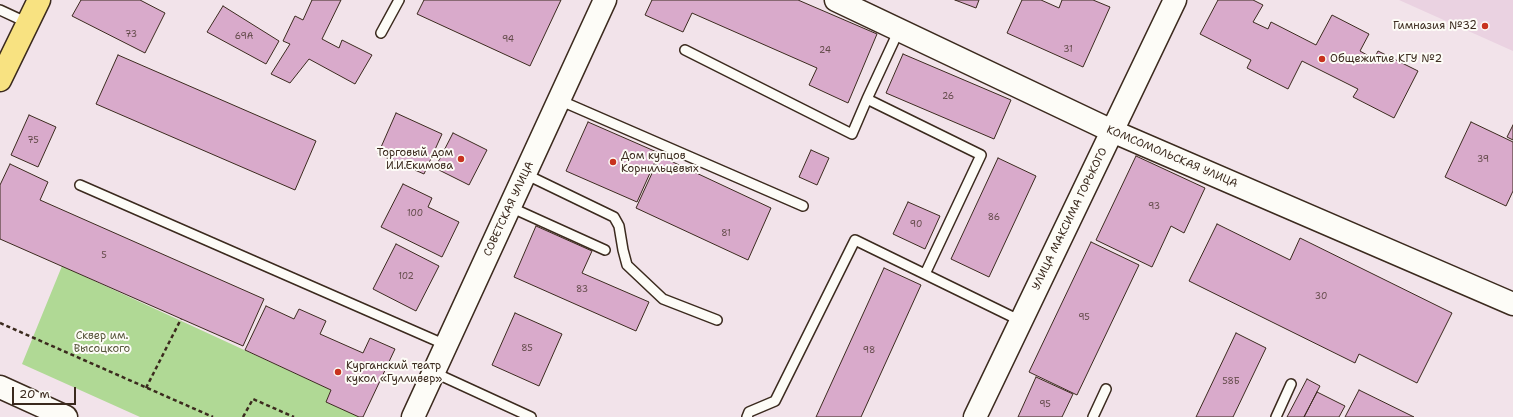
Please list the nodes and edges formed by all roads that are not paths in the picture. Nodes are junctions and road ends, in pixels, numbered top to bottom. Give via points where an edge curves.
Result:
1 (40, 0) edge
2 (399, 0) edge
3 (605, 0) edge
4 (836, 0) edge
5 (1175, 0) edge
6 (0, 10) edge
7 (28, 23) junction
8 (899, 30) junction
9 (381, 33) dead end
10 (685, 50) dead end
11 (0, 80) edge
12 (867, 99) junction
13 (559, 100) junction
14 (1112, 131) junction
15 (525, 174) junction
16 (80, 185) dead end
17 (803, 206) dead end
18 (510, 207) junction
19 (606, 250) dead end
20 (925, 274) junction
21 (1513, 304) edge
22 (717, 320) dead end
23 (1022, 321) junction
24 (446, 345) junction
25 (433, 372) junction
26 (1291, 384) dead end
27 (0, 387) edge
28 (1106, 389) dead end
29 (66, 417) edge
30 (412, 417) edge
31 (531, 417) edge
32 (747, 417) edge
33 (975, 417) edge
34 (1093, 417) edge
35 (1276, 417) edge

1 - 7 main road
2 - 9 lane
3 - 13 street, СОВЕТСКАЯ УЛИЦА
4 - 8 street, КОМСОМОЛЬСКАЯ УЛИЦА
5 - 14 street, УЛИЦА МАКСИМА ГОРЬКОГО
6 - 7 lane
7 - 11 main road
8 - 12 lane
8 - 14 street, КОМСОМОЛЬСКАЯ УЛИЦА
10 - 12 lane via 852,134
12 - 20 lane via 982,155
13 - 15 street, СОВЕТСКАЯ УЛИЦА
13 - 17 lane
14 - 21 street, КОМСОМОЛЬСКАЯ УЛИЦА
14 - 23 street, УЛИЦА МАКСИМА ГОРЬКОГО
15 - 18 street, СОВЕТСКАЯ УЛИЦА
15 - 22 lane via 614,217 619,226 628,265 663,299
16 - 24 lane
18 - 19 lane
18 - 24 street, СОВЕТСКАЯ УЛИЦА
20 - 23 lane
20 - 32 lane via 855,240 775,402 749,412
23 - 33 street, УЛИЦА МАКСИМА ГОРЬКОГО
24 - 25 street, СОВЕТСКАЯ УЛИЦА
25 - 30 street, СОВЕТСКАЯ УЛИЦА
25 - 31 lane
26 - 35 lane
27 - 29 street
28 - 34 lane

